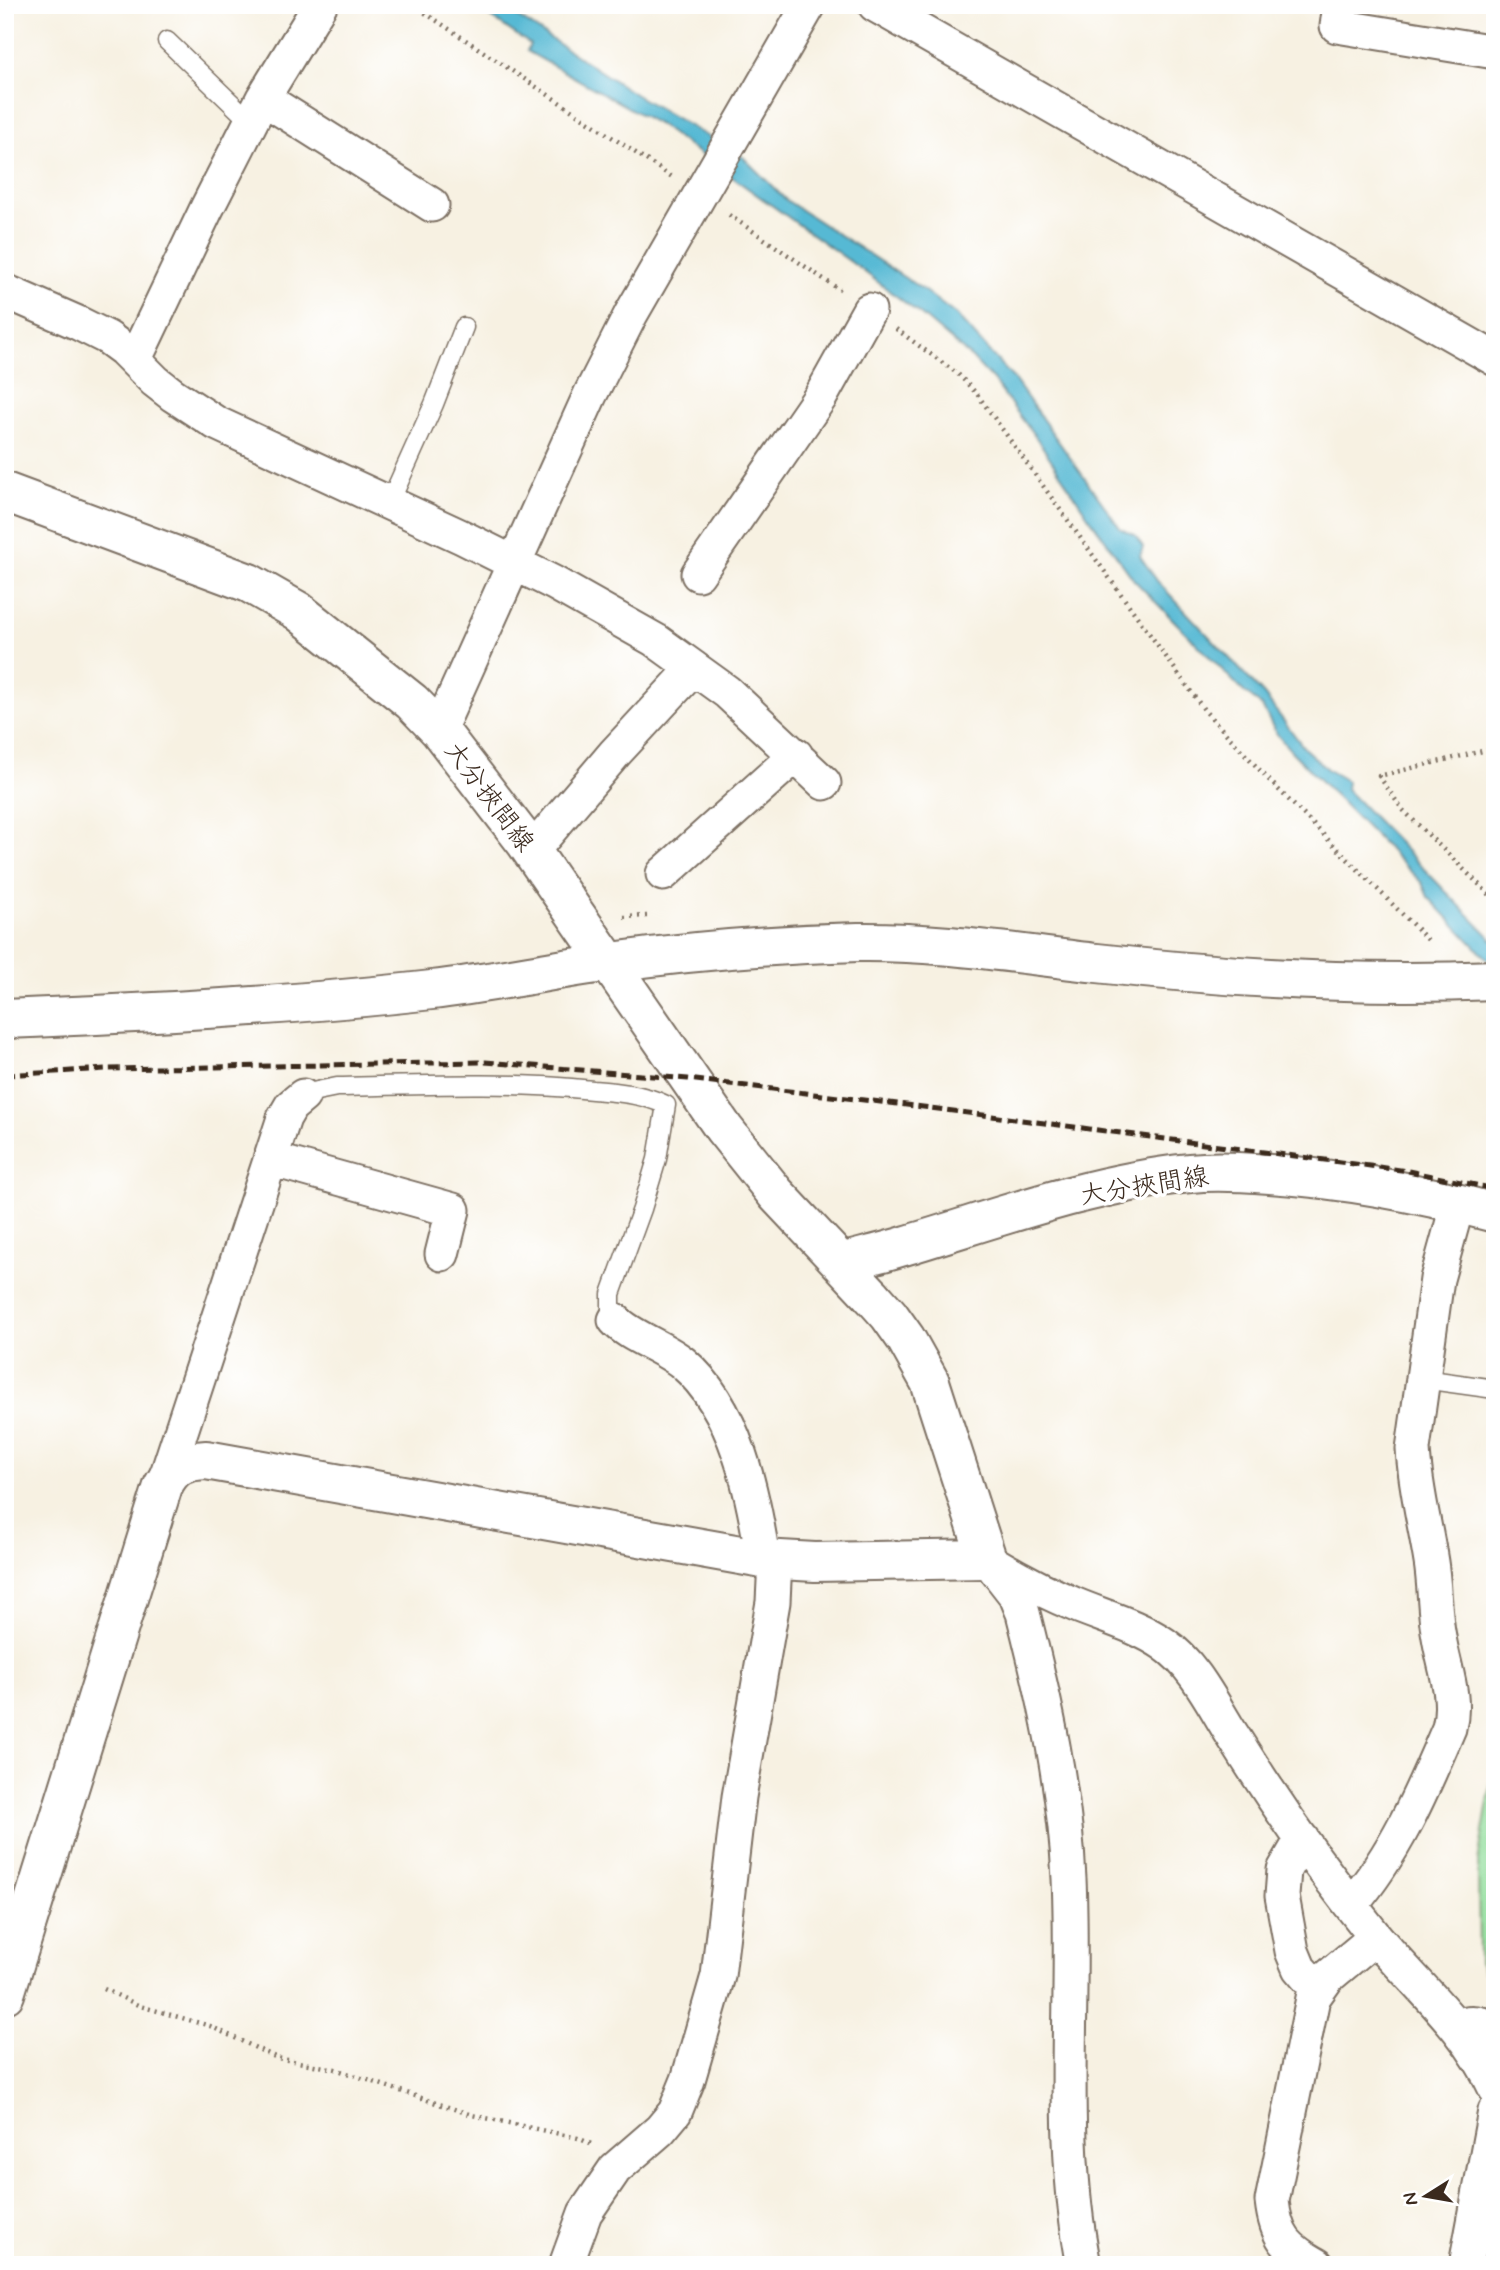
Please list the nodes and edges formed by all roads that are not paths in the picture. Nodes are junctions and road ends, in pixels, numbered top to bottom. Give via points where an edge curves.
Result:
1 (320, 5) edge
2 (809, 5) edge
3 (875, 5) edge
4 (1340, 5) edge
5 (167, 41) dead end
6 (1495, 52) edge
7 (257, 110) junction
8 (432, 205) dead end
9 (5, 291) edge
10 (869, 310) road end
11 (464, 327) dead end
12 (135, 359) junction
13 (1495, 359) edge
14 (5, 492) edge
15 (389, 504) junction
16 (514, 563) junction
17 (698, 574) dead end
18 (694, 668) junction
19 (439, 730) junction
20 (796, 755) junction
21 (824, 783) dead end
22 (531, 851) junction
23 (663, 874) dead end
24 (610, 962) junction
25 (1482, 981) edge
26 (5, 1019) edge
27 (303, 1096) joint
28 (270, 1159) junction
29 (1458, 1203) junction
30 (1495, 1213) edge
31 (442, 1254) dead end
32 (841, 1263) junction
33 (615, 1320) joint
34 (1423, 1379) junction
35 (1495, 1389) edge
36 (163, 1486) junction
37 (987, 1559) junction
38 (769, 1560) junction
39 (1302, 1839) junction
40 (1351, 1905) junction
41 (1376, 1937) junction
42 (1317, 1989) junction
43 (5, 1994) edge
44 (1456, 2026) junction
45 (1495, 2030) edge
46 (1495, 2088) edge
47 (1495, 2111) edge
48 (566, 2265) edge
49 (1084, 2265) edge
50 (1317, 2265) edge
51 (1466, 2265) edge

1 - 7 street
2 - 16 street via 631,314
3 - 13 street
4 - 6 street via 1337,26
5 - 7 lane
7 - 8 street
7 - 12 street
9 - 12 street via 98,333
10 - 17 street via 805,422
11 - 15 lane
12 - 15 street via 155,382 216,423
14 - 19 street, 大分挾間線 via 221,571 273,595 327,632
15 - 16 street
16 - 18 street via 655,640
16 - 19 street
18 - 20 street
18 - 22 street
19 - 22 street, 大分挾間線
20 - 21 street
20 - 23 street
22 - 24 street, 大分挾間線
24 - 25 street via 779,944 864,942 1272,978
24 - 26 street via 334,1000
24 - 32 street, 大分挾間線 via 724,1129 776,1194
27 - 28 street via 284,1118
27 - 33 lane via 337,1087 536,1085 627,1094 666,1105 657,1159 611,1294
28 - 31 street via 453,1210
28 - 36 street
29 - 30 street, 大分挾間線
29 - 32 street, 大分挾間線 via 1333,1180 1192,1172 1075,1195
29 - 34 street via 1437,1279
32 - 37 street, 大分挾間線 via 906,1339 930,1382
33 - 38 street via 682,1363 705,1384 730,1429
34 - 35 lane
34 - 40 street via 1413,1433 1414,1469 1453,1712 1405,1825
36 - 38 street via 178,1466 206,1460
36 - 43 street
37 - 38 street
37 - 39 street via 1028,1584 1164,1644 1179,1657
37 - 49 street via 1023,1612 1058,1773 1069,1877 1073,2203
38 - 48 street via 773,1602 739,1797 718,1976 675,2112 615,2169 585,2213
39 - 40 street
39 - 42 street via 1284,1870 1282,1896 1292,1951
40 - 41 street
41 - 42 street
41 - 44 street
42 - 50 street via 1272,2201 1286,2245
44 - 45 street via 1477,2022
44 - 46 street
47 - 51 street

